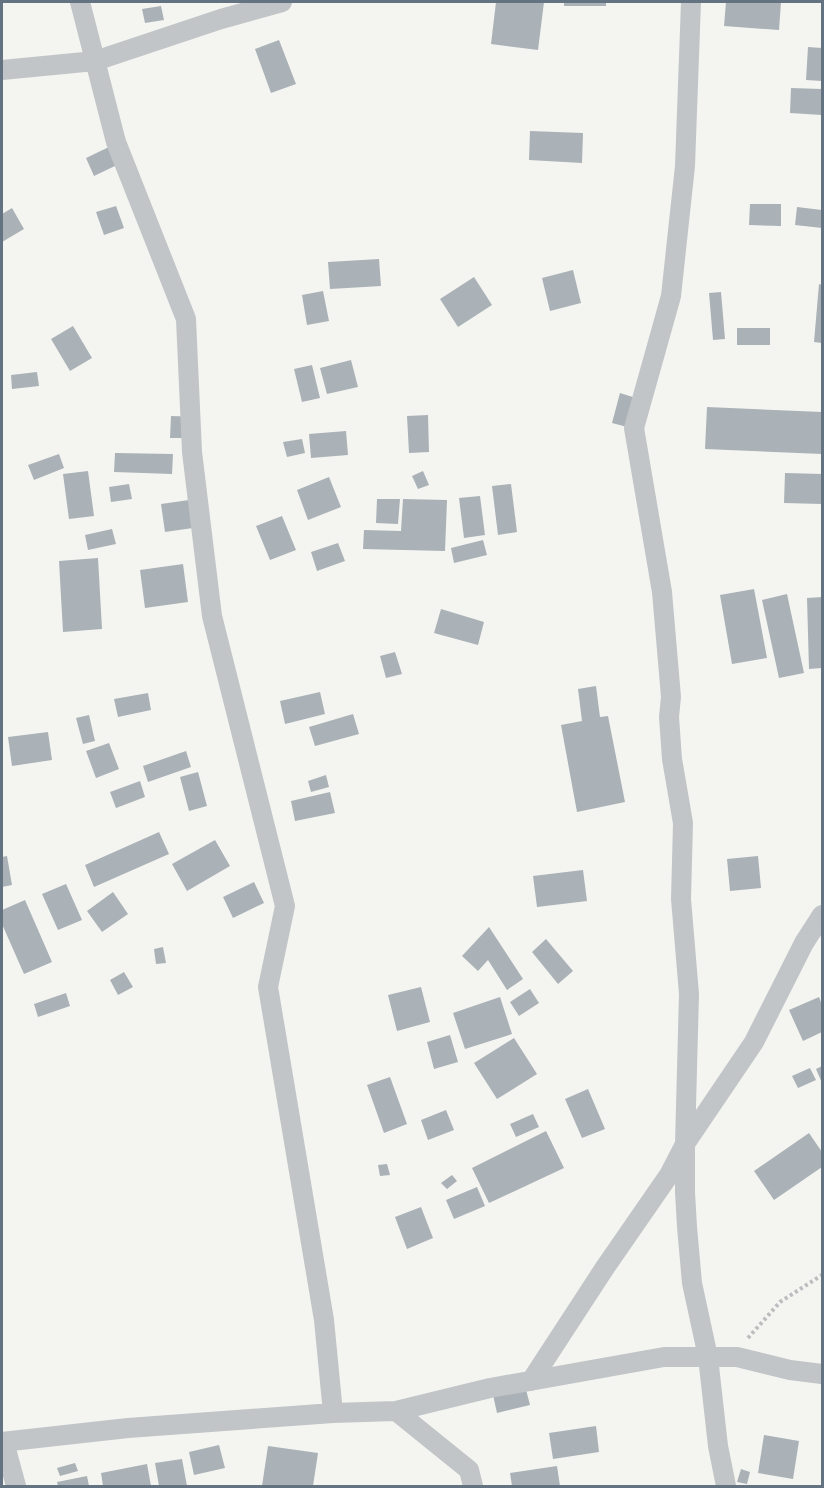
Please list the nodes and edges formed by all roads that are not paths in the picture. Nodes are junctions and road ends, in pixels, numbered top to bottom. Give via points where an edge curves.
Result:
1 (80, 2) edge
2 (282, 2) edge
3 (691, 2) edge
4 (95, 62) junction
5 (2, 70) edge
6 (822, 915) edge
7 (685, 1144) junction
8 (708, 1357) junction
9 (822, 1374) edge
10 (531, 1381) junction
11 (396, 1411) junction
12 (333, 1413) junction
13 (3, 1442) edge
14 (16, 1486) edge
15 (472, 1486) edge
16 (726, 1486) edge

1 - 4 street
2 - 4 street
3 - 7 street via 685,166 671,296 634,428 662,592 672,759 683,823 681,899 689,994
4 - 5 street
4 - 12 street via 116,142 186,319 192,452 212,616 285,906 268,987 324,1320
6 - 7 street via 754,1042
7 - 8 street via 692,1284
7 - 10 street via 669,1175
8 - 9 street via 737,1357
8 - 10 street via 664,1356
8 - 16 street
10 - 11 street
11 - 12 street
11 - 15 street via 469,1470
12 - 13 street via 128,1428
13 - 14 street

